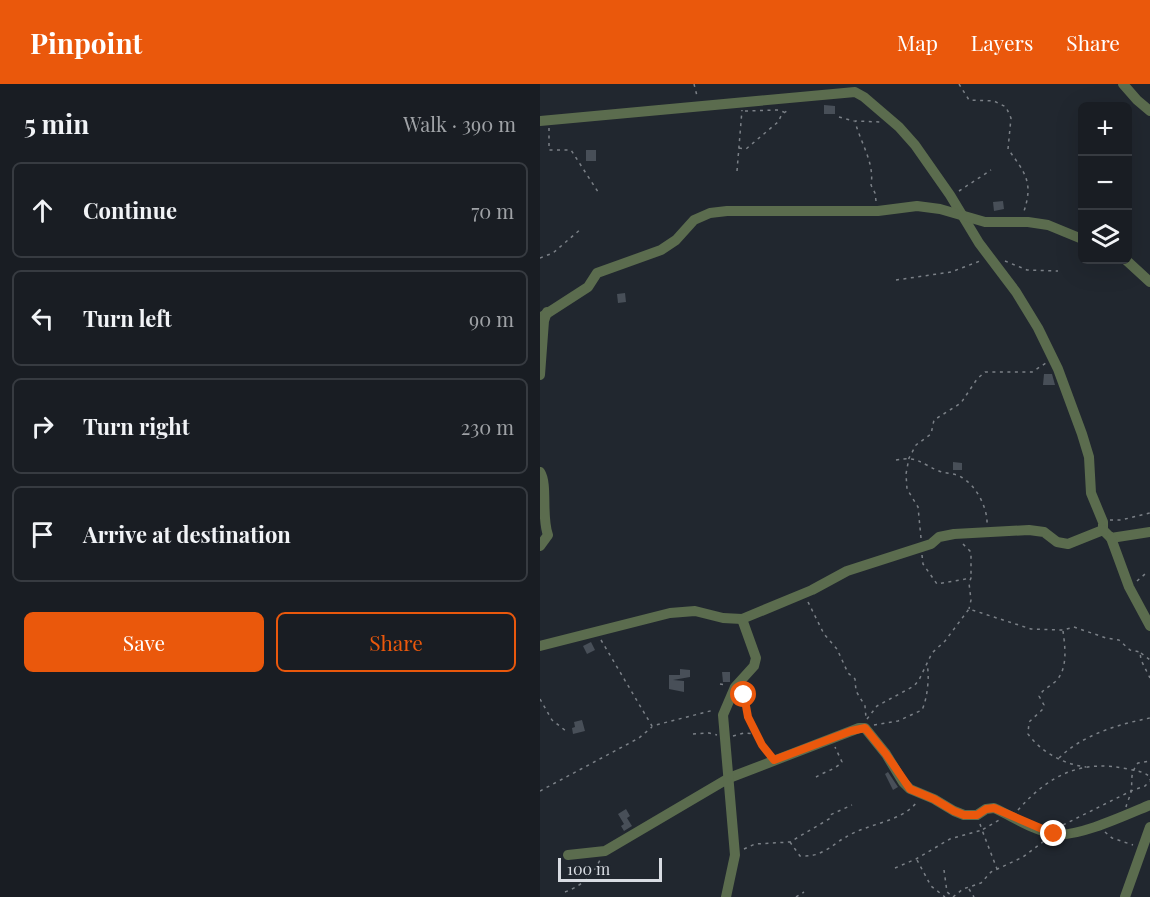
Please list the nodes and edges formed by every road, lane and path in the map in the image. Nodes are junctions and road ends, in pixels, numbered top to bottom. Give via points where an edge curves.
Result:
1 (694, 84) edge
2 (843, 84) edge
3 (959, 84) edge
4 (1123, 84) edge
5 (855, 92) junction
6 (700, 106) junction
7 (742, 106) junction
8 (790, 109) dead end
9 (1150, 111) edge
10 (784, 112) junction
11 (839, 117) dead end
12 (544, 121) edge
13 (855, 121) junction
14 (892, 121) junction
15 (739, 148) junction
16 (991, 170) dead end
17 (737, 171) dead end
18 (600, 195) dead end
19 (950, 195) junction
20 (874, 211) junction
21 (963, 215) junction
22 (1017, 223) junction
23 (582, 228) dead end
24 (1078, 236) edge
25 (989, 257) junction
26 (540, 258) edge
27 (1002, 260) dead end
28 (1130, 264) edge
29 (1058, 271) dead end
30 (896, 280) dead end
31 (1150, 282) edge
32 (544, 315) edge
33 (1048, 348) junction
34 (540, 375) edge
35 (909, 458) junction
36 (896, 460) dead end
37 (540, 472) edge
38 (1150, 513) edge
39 (1101, 516) junction
40 (1103, 530) junction
41 (987, 531) junction
42 (1150, 532) edge
43 (954, 534) junction
44 (1112, 538) junction
45 (540, 546) edge
46 (922, 546) junction
47 (1145, 574) dead end
48 (971, 578) junction
49 (1130, 587) junction
50 (802, 593) junction
51 (969, 609) junction
52 (742, 619) junction
53 (1150, 627) edge
54 (1063, 630) junction
55 (594, 633) junction
56 (540, 646) edge
57 (1140, 652) junction
58 (1150, 660) edge
59 (927, 664) junction
60 (1150, 678) edge
61 (720, 684) dead end
62 (735, 687) junction
63 (540, 699) edge
64 (714, 710) dead end
65 (1150, 718) edge
66 (652, 726) junction
67 (865, 728) junction
68 (566, 731) dead end
69 (832, 738) junction
70 (1058, 759) junction
71 (774, 760) junction
72 (1150, 761) edge
73 (1089, 767) junction
74 (1133, 770) junction
75 (816, 777) dead end
76 (729, 778) junction
77 (1150, 780) edge
78 (1131, 790) junction
79 (540, 791) edge
80 (922, 795) junction
81 (852, 805) dead end
82 (1150, 806) edge
83 (1127, 814) junction
84 (977, 815) junction
85 (1008, 815) junction
86 (1098, 825) junction
87 (1150, 827) edge
88 (982, 830) junction
89 (1057, 830) junction
90 (790, 842) junction
91 (1142, 848) junction
92 (604, 851) junction
93 (735, 854) junction
94 (568, 855) dead end
95 (916, 859) junction
96 (895, 868) dead end
97 (997, 869) junction
98 (944, 870) dead end
99 (969, 889) junction
100 (565, 892) dead end
101 (804, 892) dead end
102 (726, 897) edge
103 (796, 897) edge
104 (945, 897) edge
105 (953, 897) edge
106 (974, 897) edge
107 (1125, 897) edge

1 - 6 path
2 - 5 street
3 - 22 path via 969,100 994,101 1006,107 1011,118 1008,149 1023,169 1028,185 1027,202
4 - 9 street
5 - 7 street
5 - 14 street
6 - 7 street
6 - 12 street
7 - 10 path via 747,113
7 - 15 path
8 - 10 path
10 - 15 path via 746,149
11 - 13 path
12 - 18 path via 549,150 571,150
13 - 14 path
13 - 20 path via 864,142 876,196
14 - 19 street via 915,145
15 - 17 path
16 - 19 path
19 - 21 street
20 - 21 street via 917,206
20 - 32 street via 710,213 694,220 661,250 597,273 588,287
21 - 22 street via 985,222
21 - 25 street
22 - 24 street via 1048,225
23 - 26 path via 553,253
25 - 30 path via 951,272
25 - 33 street via 1016,292
27 - 29 path via 1027,270
28 - 31 street
32 - 34 street
33 - 35 path via 1046,364 1036,371 990,371 980,375 961,403 934,420 931,434 916,445
33 - 39 street via 1083,434 1091,493
35 - 36 path
35 - 41 path via 966,480 981,499 988,519
35 - 46 path via 907,489 918,507
37 - 45 street via 548,536
38 - 39 path via 1121,520
39 - 40 street
40 - 41 street via 1068,544 1040,531
40 - 44 street
41 - 43 street
42 - 44 street
43 - 46 street
43 - 48 path via 971,552
44 - 49 street
46 - 48 path via 923,564 937,584
46 - 50 street via 847,571
47 - 49 path
48 - 51 path
49 - 53 street
50 - 52 street
50 - 59 path via 855,679 855,691 865,706 867,719 877,706 914,686
51 - 54 path via 1031,629
51 - 59 path
52 - 55 street via 688,611
52 - 62 street via 756,662
54 - 57 path via 1074,627 1119,640 1130,650
54 - 70 path via 1062,673 1038,696 1044,705 1027,726 1031,738
55 - 56 street
55 - 66 path via 602,640
57 - 58 path
57 - 60 path
59 - 67 path via 927,701 922,710 898,721
61 - 62 path
62 - 71 path via 744,695 751,725
62 - 76 street via 723,715
63 - 68 path via 552,720
64 - 66 path
65 - 70 path via 1100,733
66 - 79 path via 639,738
67 - 69 street
67 - 80 street via 903,782
69 - 71 street
69 - 75 path via 842,762
70 - 73 path
71 - 76 street
72 - 74 path via 1138,763
73 - 74 path via 1108,765
73 - 85 path via 1058,775 1013,815
74 - 77 path via 1145,773
74 - 78 path
76 - 92 street
76 - 93 street
77 - 78 path
78 - 83 path via 1125,807
78 - 89 path
80 - 84 street via 959,814
80 - 90 path via 912,807 890,820 811,856 800,856
81 - 90 path
82 - 83 street
83 - 86 street
84 - 85 street via 989,808
84 - 88 path
85 - 88 path
85 - 89 street
86 - 89 street via 1068,834
86 - 91 path via 1112,838
87 - 91 street
88 - 95 path via 950,839
88 - 97 path
89 - 97 path via 1023,857
90 - 93 path via 755,844
91 - 107 street
92 - 94 street
92 - 100 path via 593,875
93 - 102 street
95 - 96 path
95 - 104 path via 931,886
97 - 99 path
98 - 105 path via 947,892
99 - 105 path
99 - 106 path
101 - 103 path

